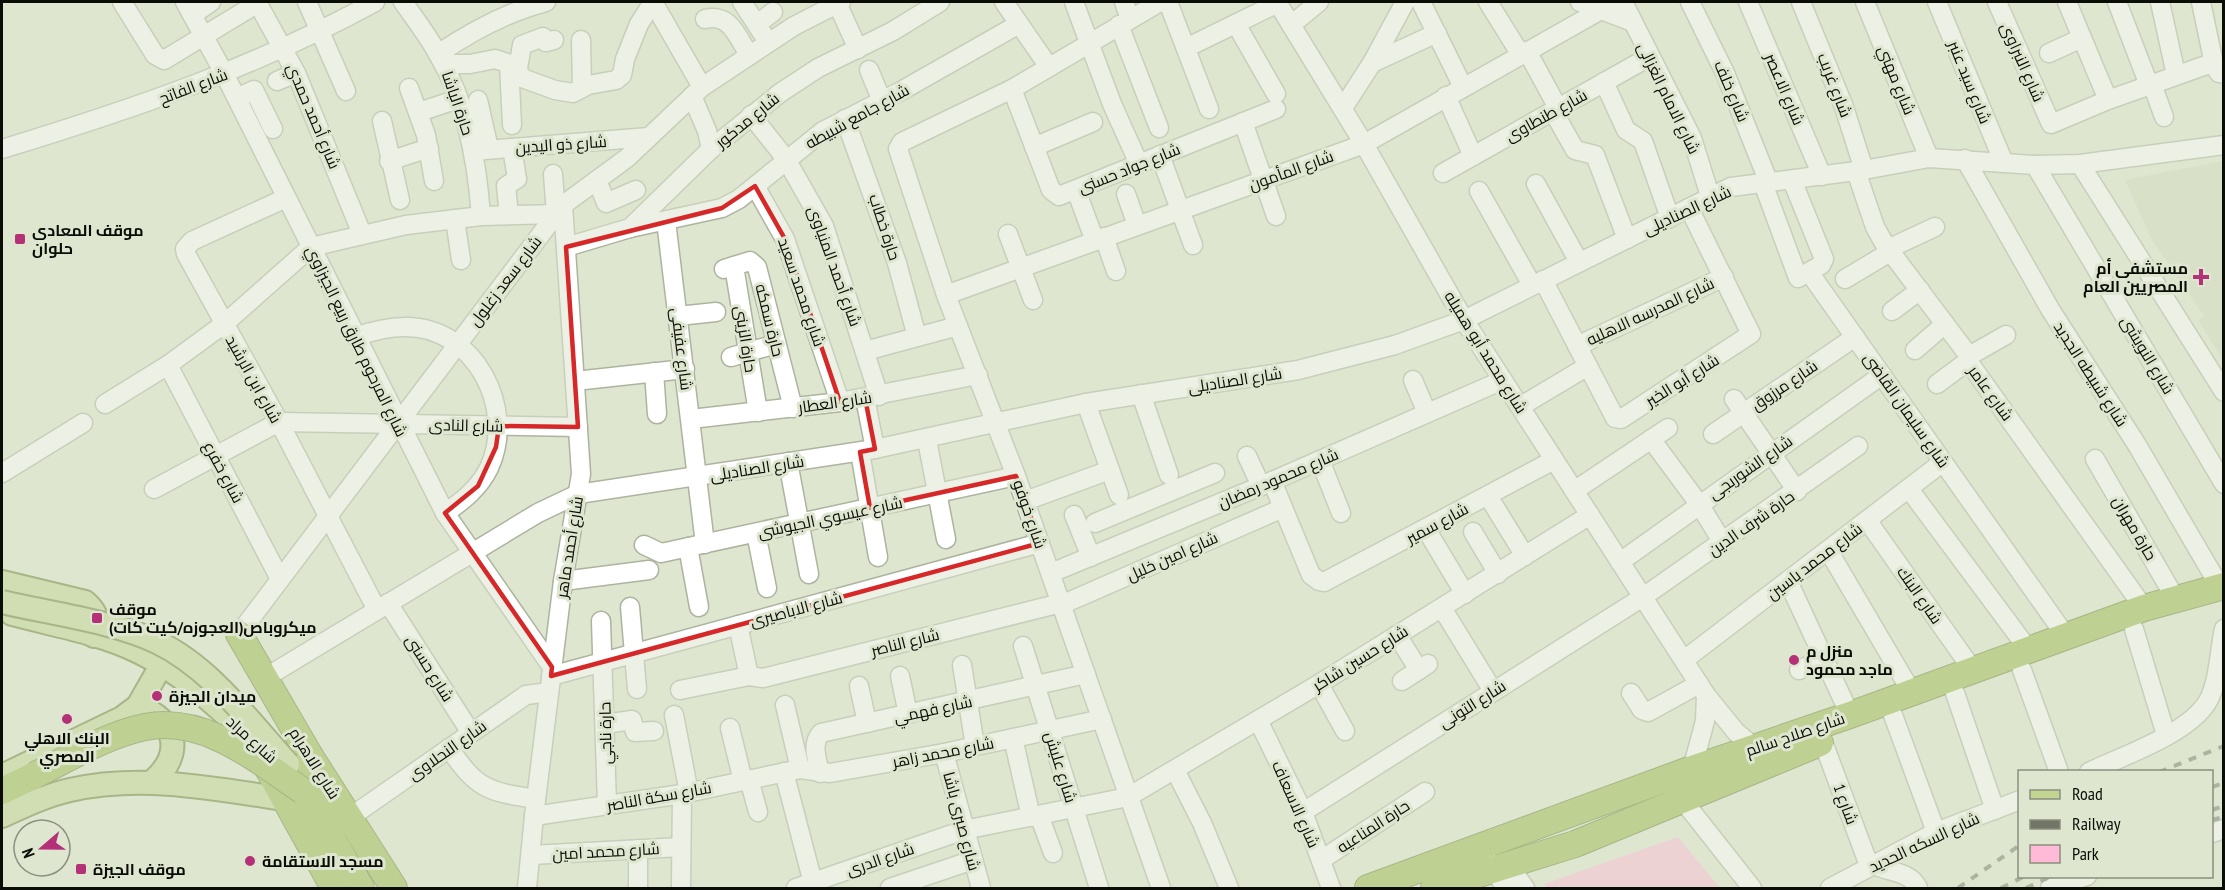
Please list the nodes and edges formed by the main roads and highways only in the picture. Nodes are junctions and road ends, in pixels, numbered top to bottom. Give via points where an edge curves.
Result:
1 (2, 582) edge
2 (2222, 593) edge
3 (2, 602) edge
4 (2, 611) edge
5 (2139, 618) junction
6 (239, 634) road end
7 (94, 636) junction
8 (2025, 660) junction
9 (162, 664) junction
10 (138, 706) junction
11 (251, 738) junction
12 (287, 768) junction
13 (2, 776) edge
14 (153, 781) junction
15 (2, 791) edge
16 (293, 795) junction
17 (1607, 801) junction
18 (2, 816) edge
19 (1503, 875) edge
20 (334, 888) edge
21 (353, 888) edge
22 (361, 888) edge
23 (394, 888) edge
24 (1368, 888) edge
25 (1434, 888) edge

1 - 7 main road via 85,602 97,617
2 - 5 highway, شارع صلاح سالم via 2189,610
2 - 5 highway, شارع صلاح سالم via 2175,597
3 - 12 main road, bridge via 132,633 179,654 228,698
4 - 7 main road, شارع مراد
5 - 8 highway, شارع صلاح سالم
5 - 8 highway, شارع صلاح سالم via 2065,635
6 - 23 highway, شارع الاهرام
7 - 9 main road, شارع مراد via 136,650
8 - 17 highway, شارع صلاح سالم via 1972,669
8 - 19 highway, شارع صلاح سالم via 1954,693 1681,798
9 - 10 main road
9 - 11 main road, شارع مراد via 190,683
10 - 13 main road via 104,728
10 - 14 main road via 165,723 172,739 172,755 165,770
11 - 12 main road, شارع مراد
11 - 16 highway
12 - 16 highway
12 - 21 highway
14 - 16 main road
14 - 18 main road via 68,790
15 - 16 highway, bridge via 124,733 171,725 195,729 248,754
16 - 20 highway
16 - 22 highway
17 - 19 highway via 1589,821 1514,849 1507,856
17 - 24 highway, شارع صلاح سالم
19 - 25 highway, شارع صلاح سالم

